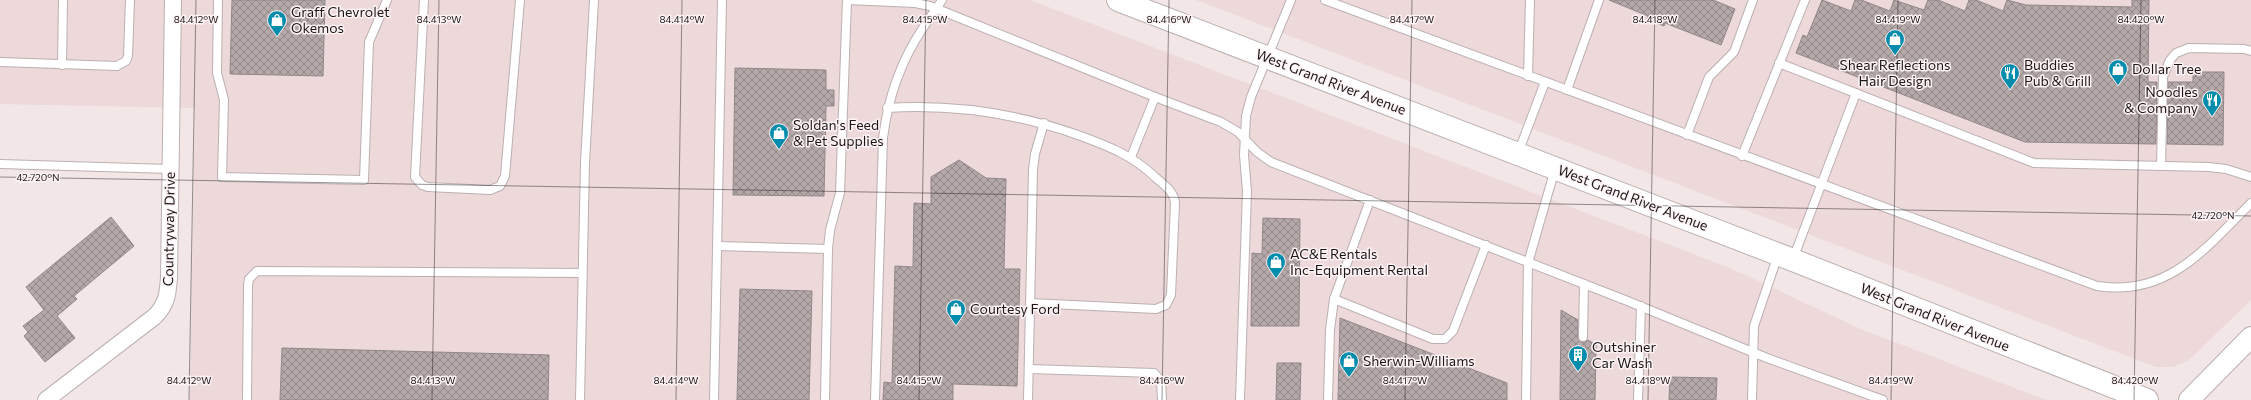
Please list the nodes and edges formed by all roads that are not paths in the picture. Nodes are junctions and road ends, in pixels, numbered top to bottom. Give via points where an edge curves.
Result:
1 (63, 0) edge
2 (130, 0) edge
3 (173, 0) edge
4 (218, 0) edge
5 (387, 0) edge
6 (424, 0) edge
7 (520, 0) edge
8 (594, 0) edge
9 (722, 0) edge
10 (942, 0) edge
11 (1118, 0) edge
12 (1291, 0) edge
13 (1325, 0) edge
14 (1530, 0) edge
15 (1599, 0) edge
16 (1753, 0) edge
17 (1805, 0) edge
18 (936, 9) junction
19 (2251, 51) edge
20 (1268, 58) junction
21 (0, 62) edge
22 (1780, 63) junction
23 (62, 65) junction
24 (1528, 76) junction
25 (1545, 82) junction
26 (1567, 90) junction
27 (1856, 94) junction
28 (1155, 97) junction
29 (887, 108) junction
30 (1044, 123) junction
31 (1687, 135) junction
32 (1244, 138) junction
33 (1518, 154) junction
34 (1742, 156) junction
35 (1131, 157) junction
36 (0, 164) edge
37 (2161, 166) junction
38 (1555, 168) junction
39 (170, 169) junction
40 (2251, 177) edge
41 (1821, 186) junction
42 (1370, 200) junction
43 (2251, 203) edge
44 (1486, 245) junction
45 (717, 246) junction
46 (828, 249) junction
47 (1785, 257) junction
48 (1528, 262) junction
49 (582, 273) junction
50 (1584, 284) junction
51 (1334, 299) junction
52 (1030, 303) junction
53 (1640, 306) junction
54 (1583, 337) dead end
55 (2251, 337) edge
56 (1753, 352) junction
57 (1029, 369) junction
58 (46, 400) edge
59 (247, 400) edge
60 (580, 400) edge
61 (714, 400) edge
62 (825, 400) edge
63 (876, 400) edge
64 (1028, 400) edge
65 (1162, 400) edge
66 (1240, 400) edge
67 (1328, 400) edge
68 (1526, 400) edge
69 (1638, 400) edge
70 (1752, 400) edge
71 (1883, 400) edge
72 (2147, 400) edge
73 (2189, 400) edge

1 - 23 lane
2 - 23 lane via 129,50 126,61 117,66
3 - 39 street, Countryway Drive
4 - 5 lane via 217,73 224,100 222,177 364,180 369,42
6 - 7 lane via 415,177 422,185 428,187 490,190 500,186 505,176
8 - 49 lane
9 - 45 lane
10 - 18 lane
11 - 20 main road, West Grand River Avenue
12 - 20 lane
13 - 24 lane
14 - 24 lane
15 - 26 lane
16 - 31 lane via 1734,52 1709,77
17 - 22 lane
18 - 28 lane
18 - 29 lane via 910,48
18 - 46 lane via 915,3 847,0 840,193 830,230
19 - 37 lane via 2194,48 2180,51 2173,56 2164,72
20 - 32 lane via 1250,102
20 - 33 main road, West Grand River Avenue
21 - 23 lane
22 - 27 lane
22 - 34 lane
24 - 25 lane
25 - 26 lane
25 - 33 lane
26 - 31 lane
27 - 37 lane via 2034,163
27 - 41 lane
28 - 32 lane via 1221,122
28 - 35 lane
29 - 30 lane via 967,108
29 - 63 lane via 883,146
30 - 35 lane via 1120,150
30 - 52 lane via 1033,170
31 - 34 lane
32 - 42 lane via 1271,162
32 - 66 lane via 1247,178
33 - 38 main road, West Grand River Avenue
34 - 41 lane
35 - 52 lane via 1171,191 1175,198 1170,300 1166,305 1156,309
36 - 39 lane
37 - 40 lane via 2226,169
38 - 47 main road, West Grand River Avenue
38 - 48 lane
39 - 58 street, Countryway Drive via 168,288 164,306 154,317
41 - 43 lane via 2097,286 2112,288 2139,287 2176,272 2207,247
41 - 47 lane
42 - 44 lane
42 - 51 lane
44 - 48 lane
44 - 51 lane via 1453,331 1445,339 1433,339
45 - 46 lane
45 - 61 lane
46 - 62 lane
47 - 56 lane via 1756,319
47 - 72 main road, West Grand River Avenue
48 - 50 lane
48 - 68 lane
49 - 59 lane via 257,271 249,279 248,285
49 - 60 lane
50 - 53 lane
50 - 54 lane
51 - 67 lane via 1330,330
52 - 57 lane
53 - 56 lane
53 - 69 lane
55 - 73 street
56 - 70 lane
56 - 71 lane
57 - 64 lane
57 - 65 lane via 1154,373 1161,381

